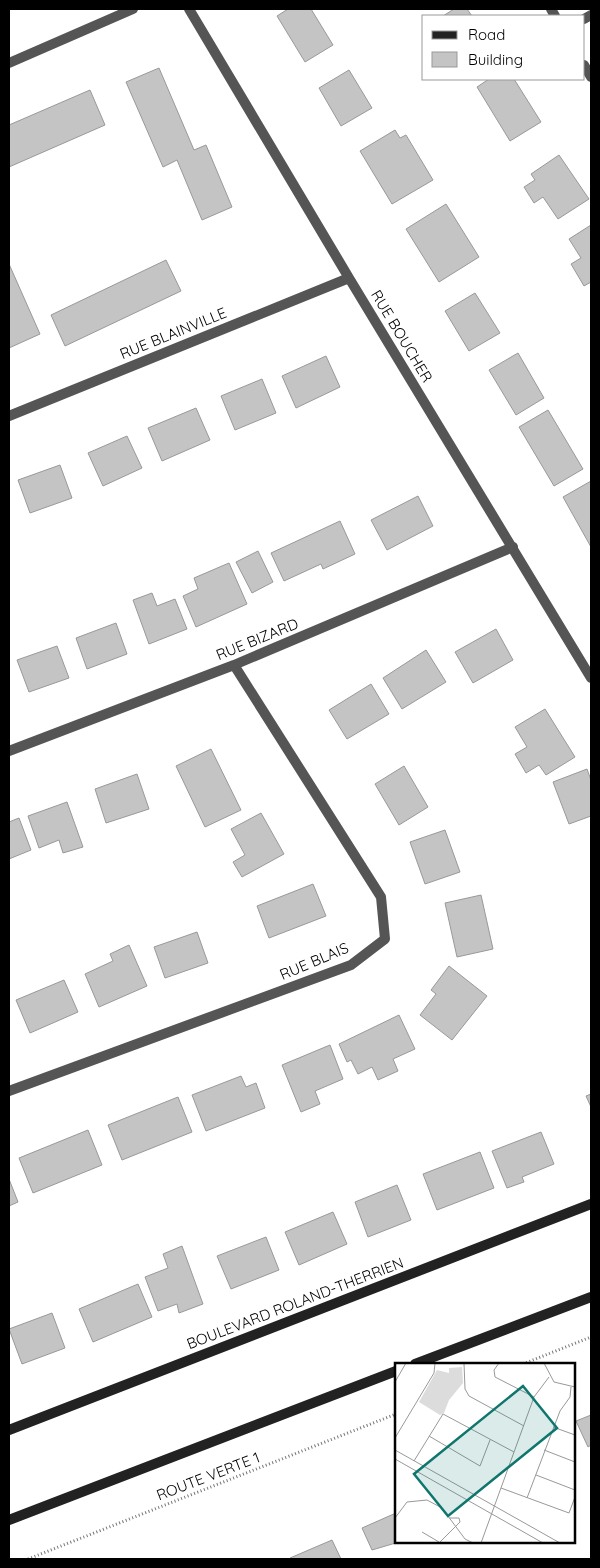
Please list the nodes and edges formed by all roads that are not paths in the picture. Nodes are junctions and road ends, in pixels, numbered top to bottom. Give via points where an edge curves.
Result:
1 (133, 9) edge
2 (189, 9) edge
3 (9, 63) edge
4 (349, 278) junction
5 (9, 416) edge
6 (513, 547) junction
7 (234, 665) junction
8 (591, 678) edge
9 (9, 751) edge
10 (9, 1091) edge
11 (591, 1204) edge
12 (591, 1297) edge
13 (418, 1363) edge
14 (395, 1371) edge
15 (9, 1430) edge
16 (9, 1520) edge

1 - 3 street
2 - 4 street, RUE BOUCHER
4 - 5 street, RUE BLAINVILLE
4 - 6 street, RUE BOUCHER
6 - 7 street, RUE BIZARD
6 - 8 street, RUE BOUCHER
7 - 9 street, RUE BIZARD
7 - 10 street, RUE BLAIS via 381,897 385,939 350,966
11 - 15 main road, BOULEVARD ROLAND-THERRIEN
12 - 13 main road
14 - 16 main road

